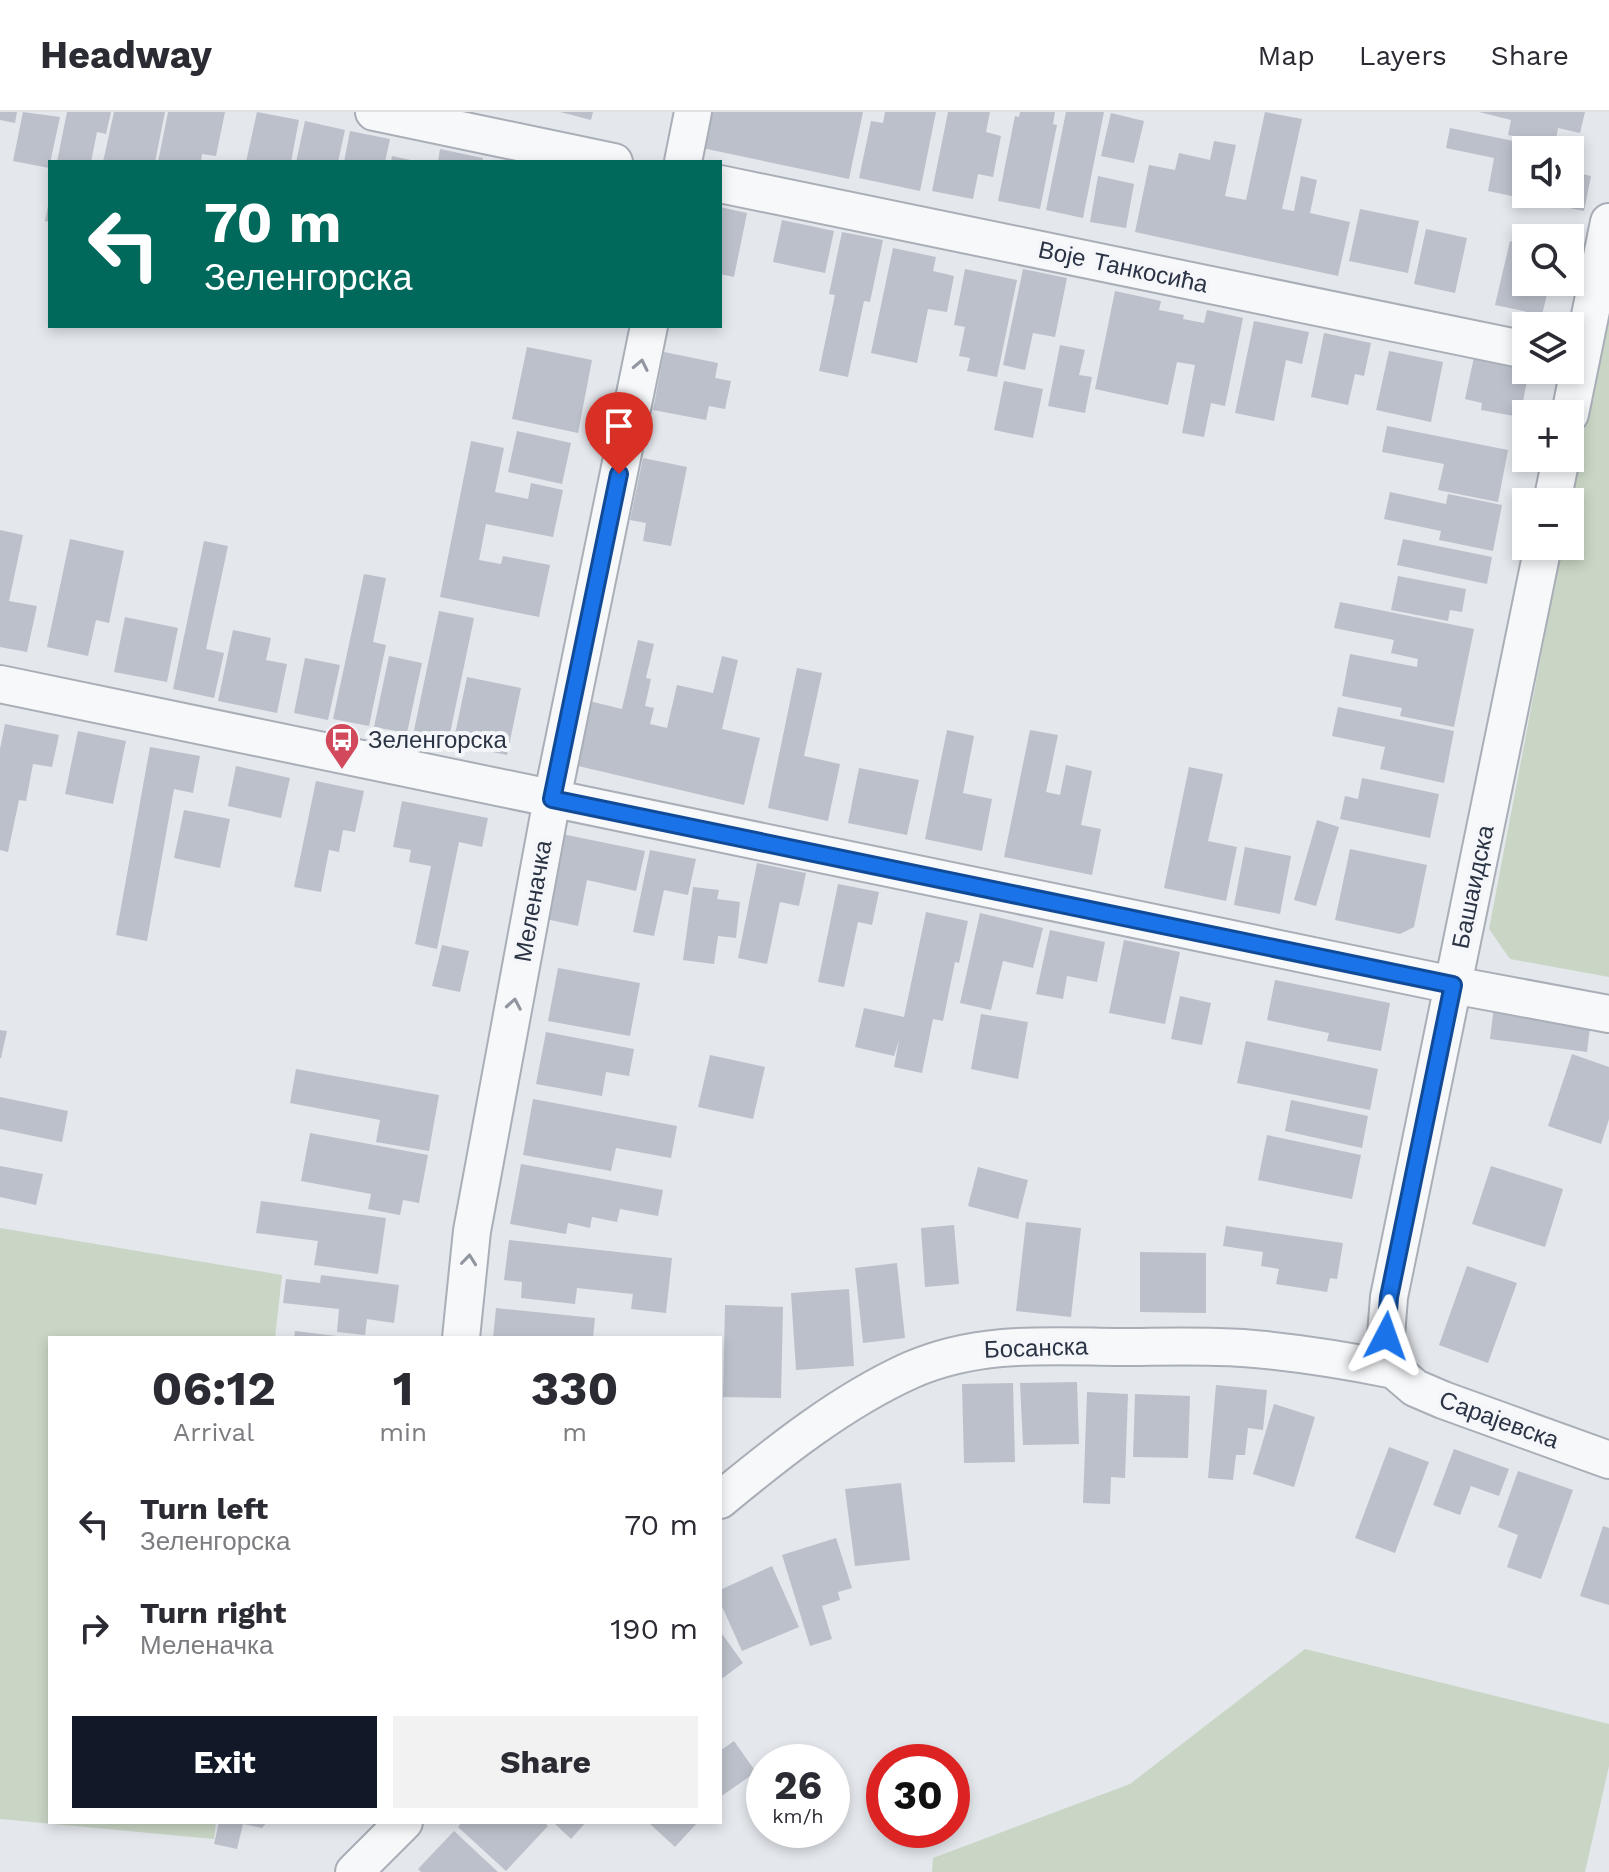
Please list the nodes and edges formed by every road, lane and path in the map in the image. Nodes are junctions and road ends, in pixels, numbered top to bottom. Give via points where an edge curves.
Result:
1 (374, 112) edge
2 (693, 112) edge
3 (604, 160) edge
4 (683, 160) edge
5 (722, 184) edge
6 (1609, 222) edge
7 (1584, 323) edge
8 (649, 328) edge
9 (1512, 347) edge
10 (1540, 560) edge
11 (0, 684) edge
12 (552, 799) junction
13 (1453, 985) junction
14 (1609, 1014) edge
15 (461, 1336) edge
16 (1394, 1370) junction
17 (1609, 1460) edge
18 (722, 1498) edge
19 (402, 1824) edge
20 (354, 1872) edge

1 - 3 street
2 - 4 street
5 - 9 street, Воје Танкосића
6 - 7 street
12 -> 8 street, Меленачка
10 - 13 street, Башаидска
11 - 12 street
12 - 13 street
15 -> 12 street, Меленачка via 472,1231
13 - 14 street
13 - 16 street, Башаидска via 1389,1297 1386,1336
16 - 17 street, Сарајевска via 1415,1388 1443,1400
16 - 18 street, Босанска via 1240,1348 974,1349 873,1390
19 - 20 street

